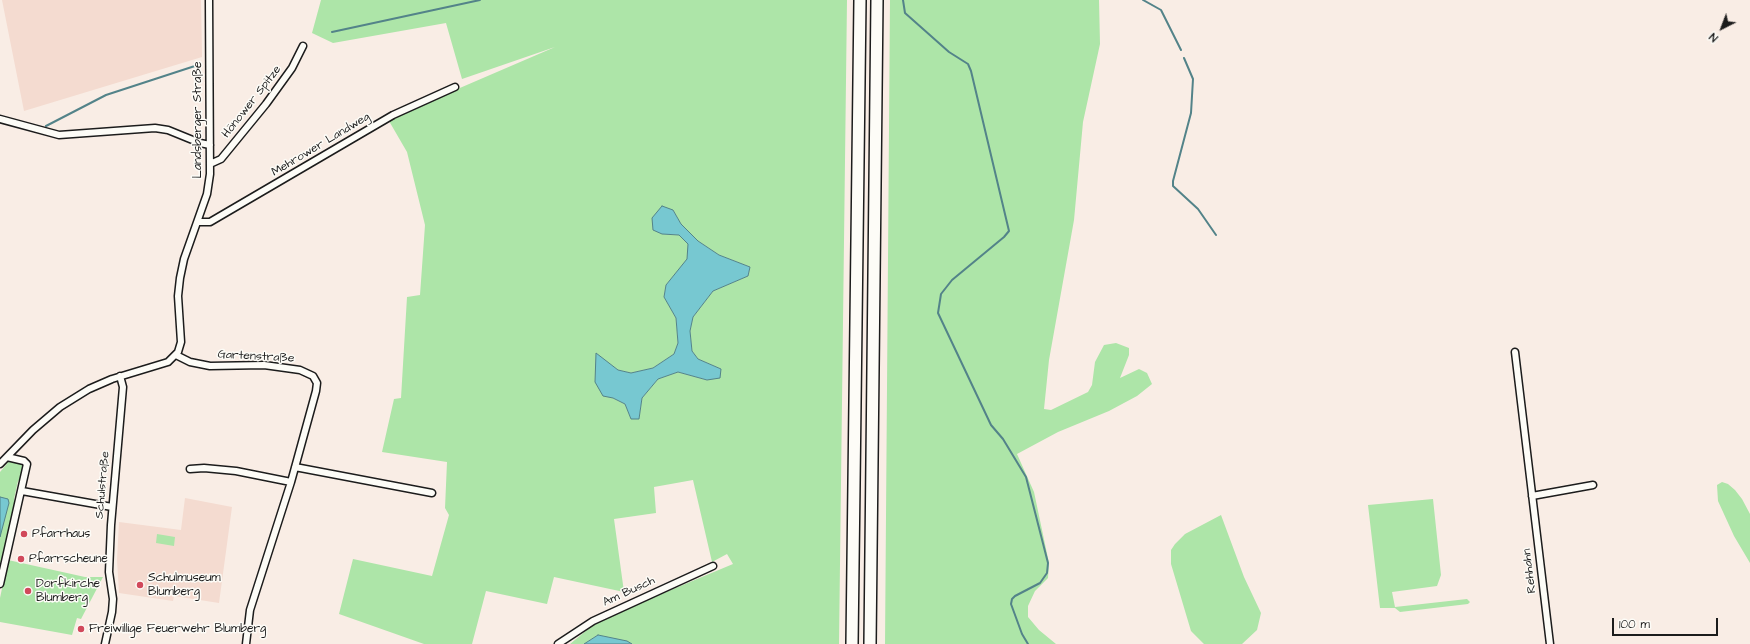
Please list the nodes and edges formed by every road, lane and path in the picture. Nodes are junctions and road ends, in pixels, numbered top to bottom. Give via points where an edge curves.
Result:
1 (209, 0) edge
2 (860, 0) edge
3 (877, 0) edge
4 (303, 46) dead end
5 (455, 87) dead end
6 (0, 119) edge
7 (210, 144) junction
8 (210, 164) junction
9 (199, 222) junction
10 (1514, 352) dead end
11 (176, 355) junction
12 (120, 376) junction
13 (7, 457) junction
14 (0, 464) edge
15 (296, 467) junction
16 (190, 469) dead end
17 (291, 482) junction
18 (1593, 485) dead end
19 (22, 491) junction
20 (432, 493) dead end
21 (1532, 496) junction
22 (112, 507) junction
23 (713, 566) dead end
24 (0, 584) edge
25 (105, 644) edge
26 (246, 644) edge
27 (558, 644) edge
28 (852, 644) edge
29 (870, 644) edge
30 (1550, 644) edge

1 - 7 street, Landsberger Straße
2 - 28 highway
3 - 29 highway
4 - 8 street, Hönower Spitze via 292,68 266,104 221,159
5 - 9 street, Mehrower Landweg via 393,115 210,222
6 - 7 street via 59,135 155,128
7 - 8 street, Landsberger Straße
8 - 9 street, Landsberger Straße via 207,194
9 - 11 street, Landsberger Straße via 180,278 178,296 181,342
10 - 21 street, Rehhahn
11 - 12 street via 162,364
11 - 15 street, Gartenstraße via 200,364 277,366 300,370 313,376 316,391
12 - 13 street via 89,388 60,407
12 - 22 street, Schulstraße via 123,387
13 - 14 street
13 - 19 street via 27,464
15 - 17 street, Gartenstraße
15 - 20 street
16 - 17 street via 236,471
17 - 26 street, Gartenstraße via 252,604
18 - 21 street
19 - 22 street
19 - 24 street
21 - 30 street, Rehhahn
22 - 25 street, Schulstraße via 109,572 113,599
23 - 27 street, Am Busch via 592,621

